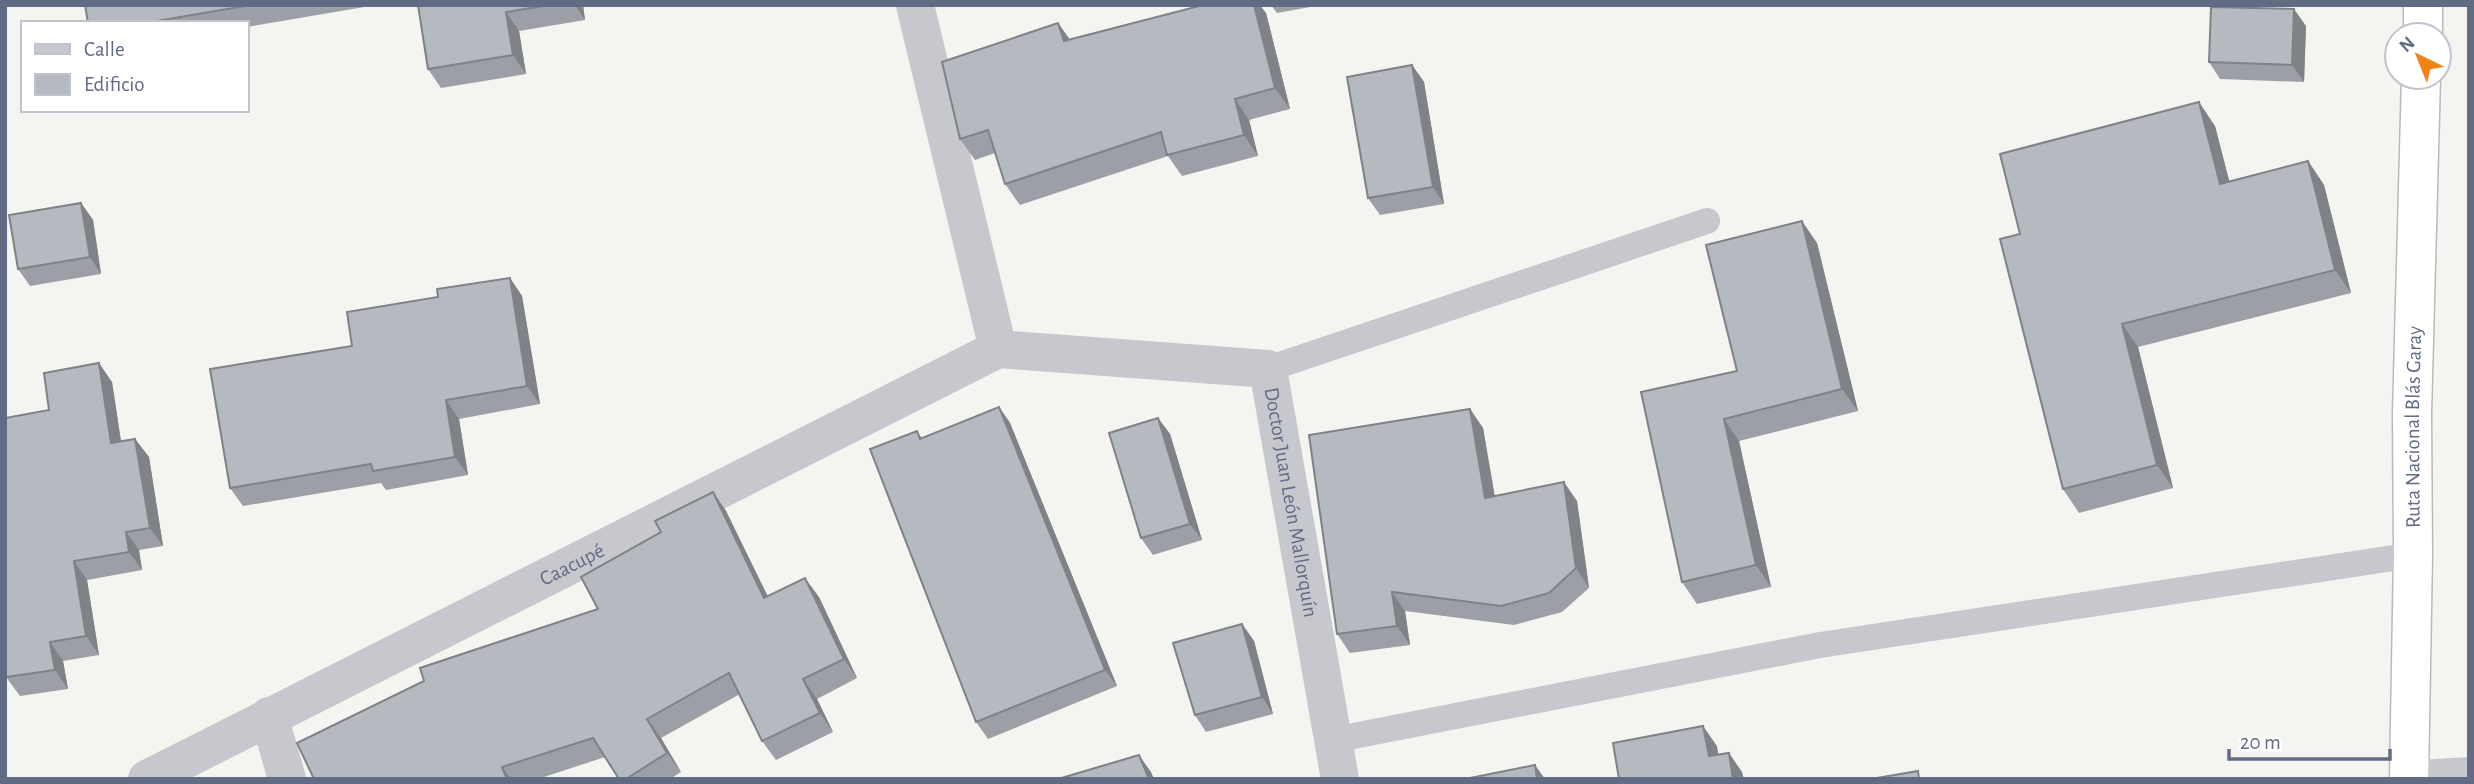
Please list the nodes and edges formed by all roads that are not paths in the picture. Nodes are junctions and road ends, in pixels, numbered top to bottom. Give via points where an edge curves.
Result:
1 (915, 5) edge
2 (2421, 91) edge
3 (1707, 221) dead end
4 (998, 349) junction
5 (1268, 369) junction
6 (2413, 555) junction
7 (270, 716) junction
8 (1333, 740) junction
9 (2469, 776) edge
10 (147, 779) edge
11 (287, 779) edge
12 (1340, 779) edge
13 (2409, 779) edge
14 (2422, 779) edge

1 - 4 street
2 - 6 highway, Ruta Nacional Blás Garay
3 - 5 lane
4 - 5 street, Doctor Juan León Mallorquín
4 - 7 street, Caacupé
5 - 8 street, Doctor Juan León Mallorquín
6 - 8 lane via 1820,645
6 - 13 highway, Ruta Nacional Blás Garay
7 - 10 street, Caacupé
7 - 11 street
8 - 12 street, Doctor Juan León Mallorquín
9 - 14 street

